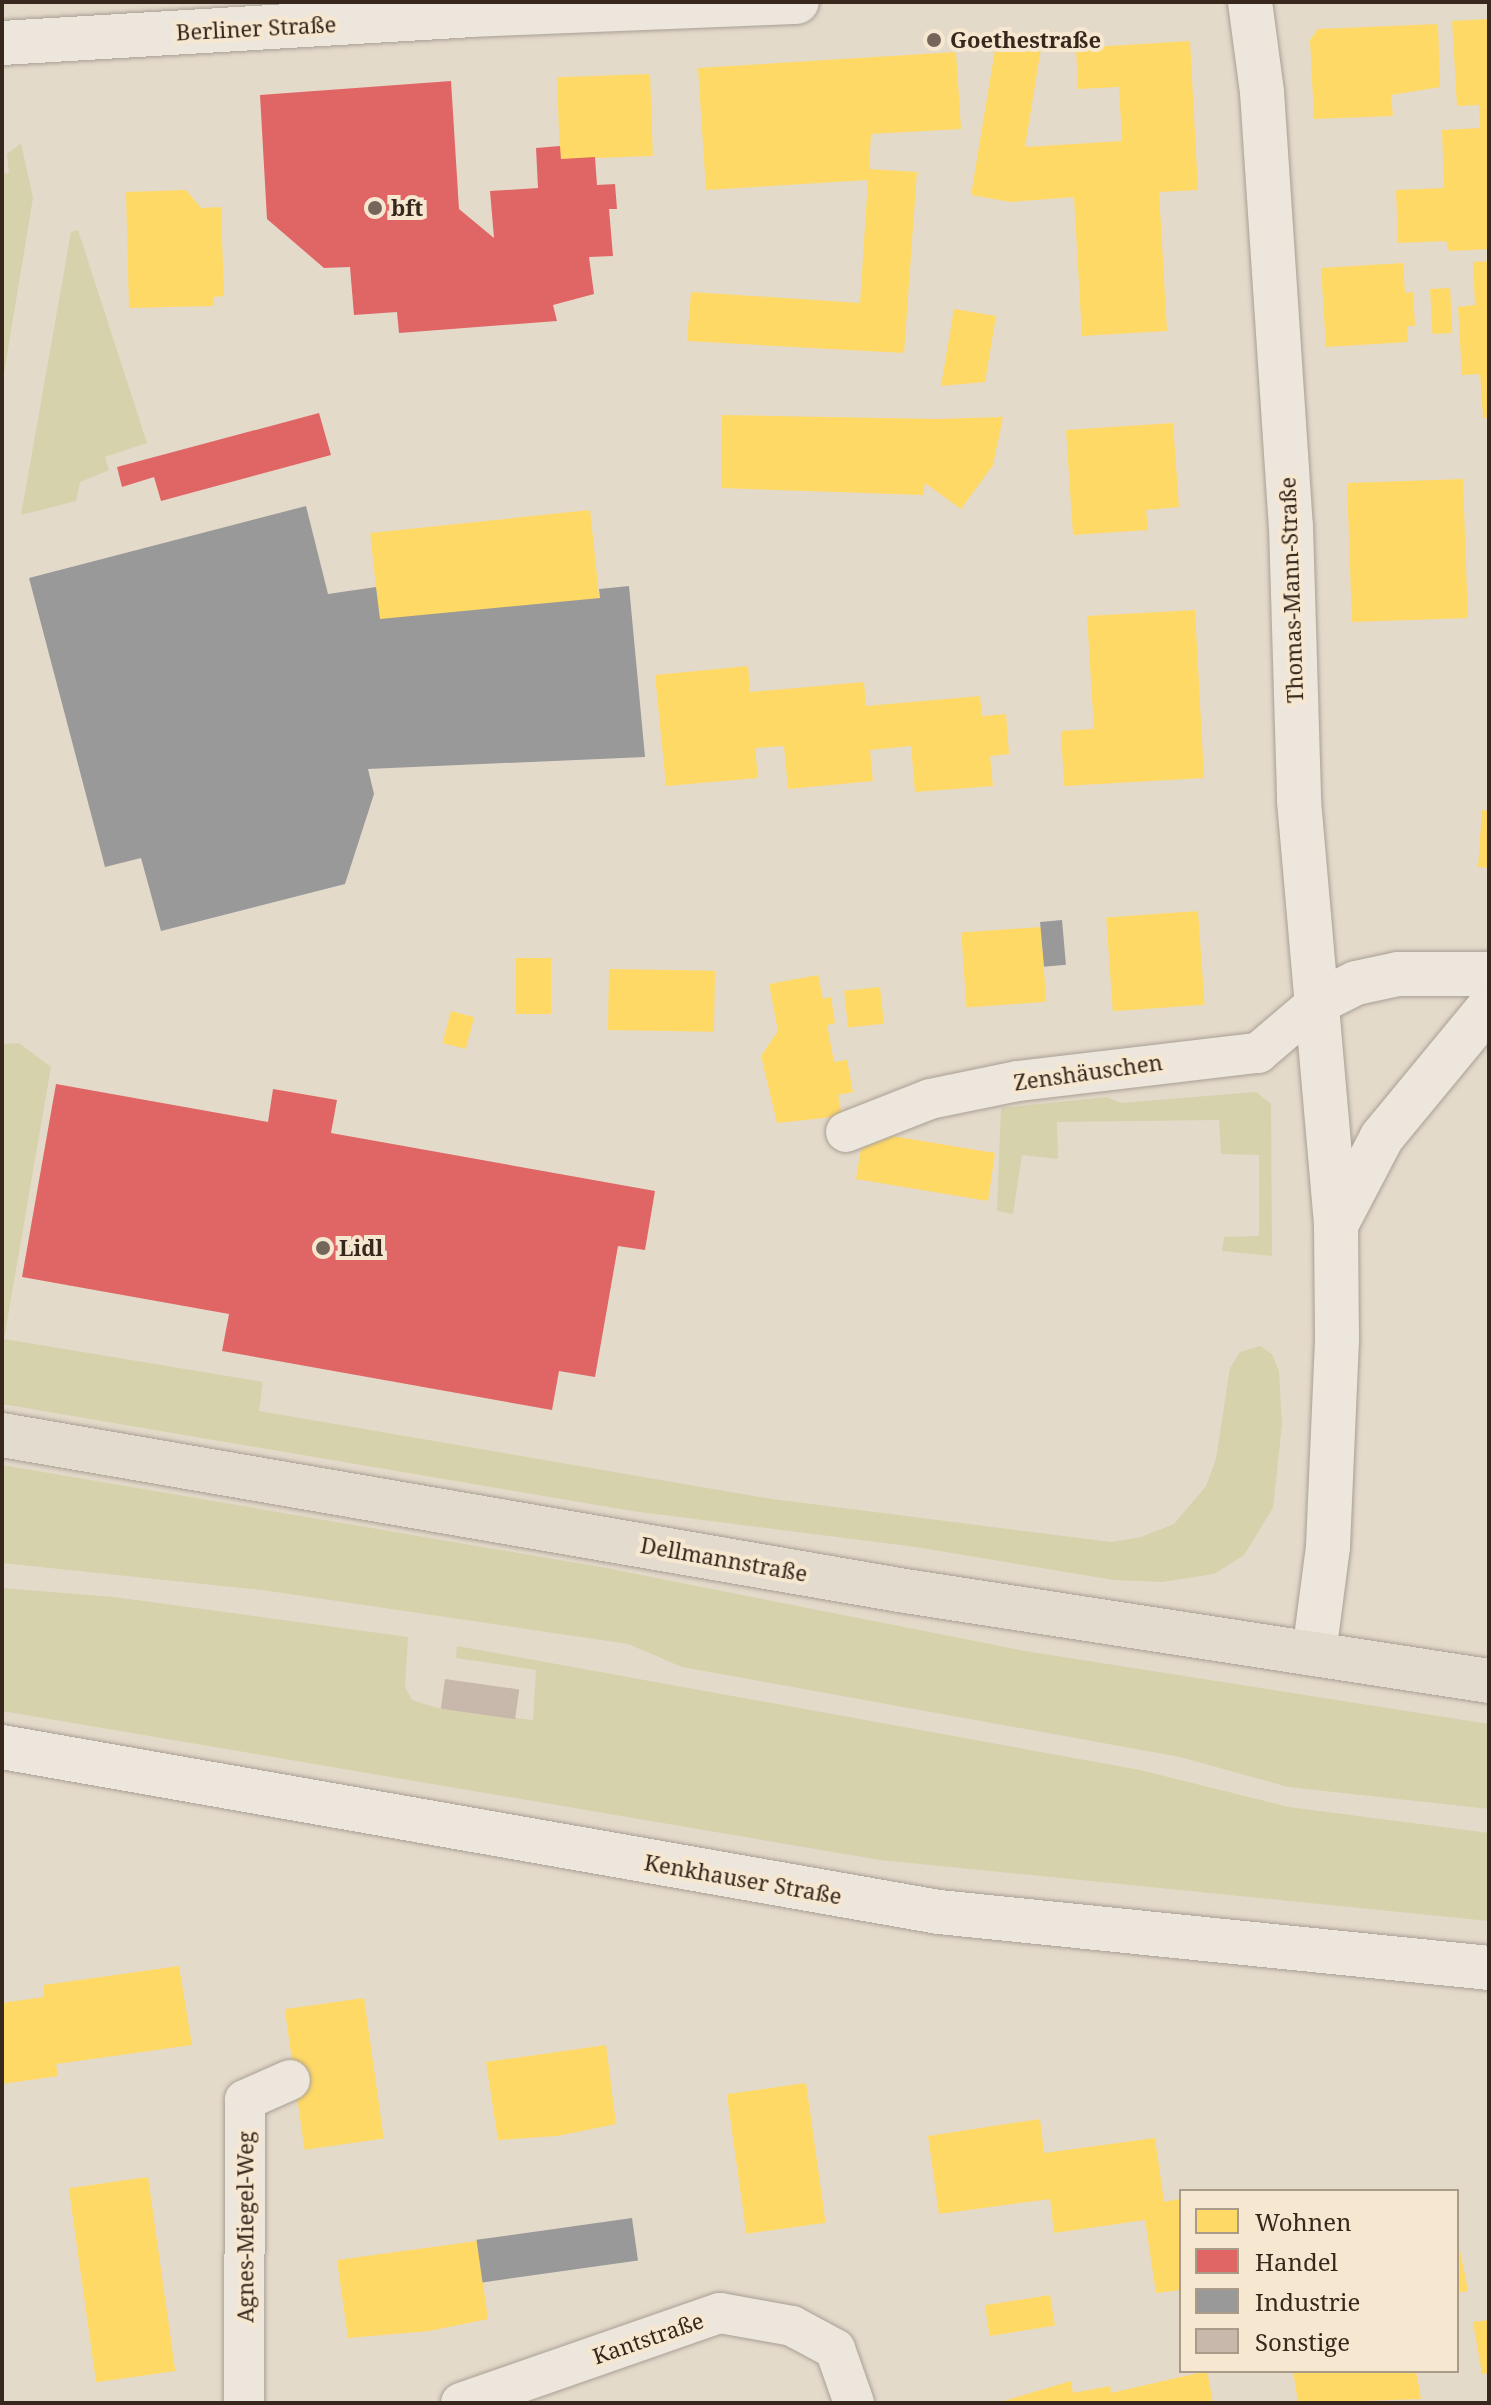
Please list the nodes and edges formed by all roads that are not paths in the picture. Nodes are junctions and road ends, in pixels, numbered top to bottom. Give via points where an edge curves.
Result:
1 (797, 2) edge
2 (1250, 2) edge
3 (472, 8) edge
4 (2, 43) edge
5 (1489, 974) edge
6 (1318, 1002) junction
7 (1489, 1007) edge
8 (846, 1132) dead end
9 (1336, 1225) junction
10 (2, 1435) edge
11 (1314, 1654) junction
12 (1489, 1681) edge
13 (2, 1747) edge
14 (1489, 1968) edge
15 (290, 2080) dead end
16 (244, 2403) edge
17 (461, 2403) edge
18 (854, 2403) edge

1 - 3 main road, Berliner Straße
2 - 6 main road, Thomas-Mann-Straße via 1262,92 1291,526 1299,801
3 - 4 main road, Berliner Straße
5 - 6 main road via 1398,974 1356,983
6 - 8 street, Zenshäuschen via 1258,1053 1018,1081 930,1099
6 - 9 main road, Thomas-Mann-Straße
7 - 9 main road via 1382,1137
9 - 11 main road, Thomas-Mann-Straße via 1328,1547
10 - 11 main road, Dellmannstraße via 899,1590
11 - 12 main road, Dellmannstraße
13 - 14 main road, Kenkhauser Straße via 939,1912
15 - 16 street, Agnes-Miegel-Weg via 245,2100
17 - 18 street, Kantstraße via 720,2313 792,2326 835,2349

